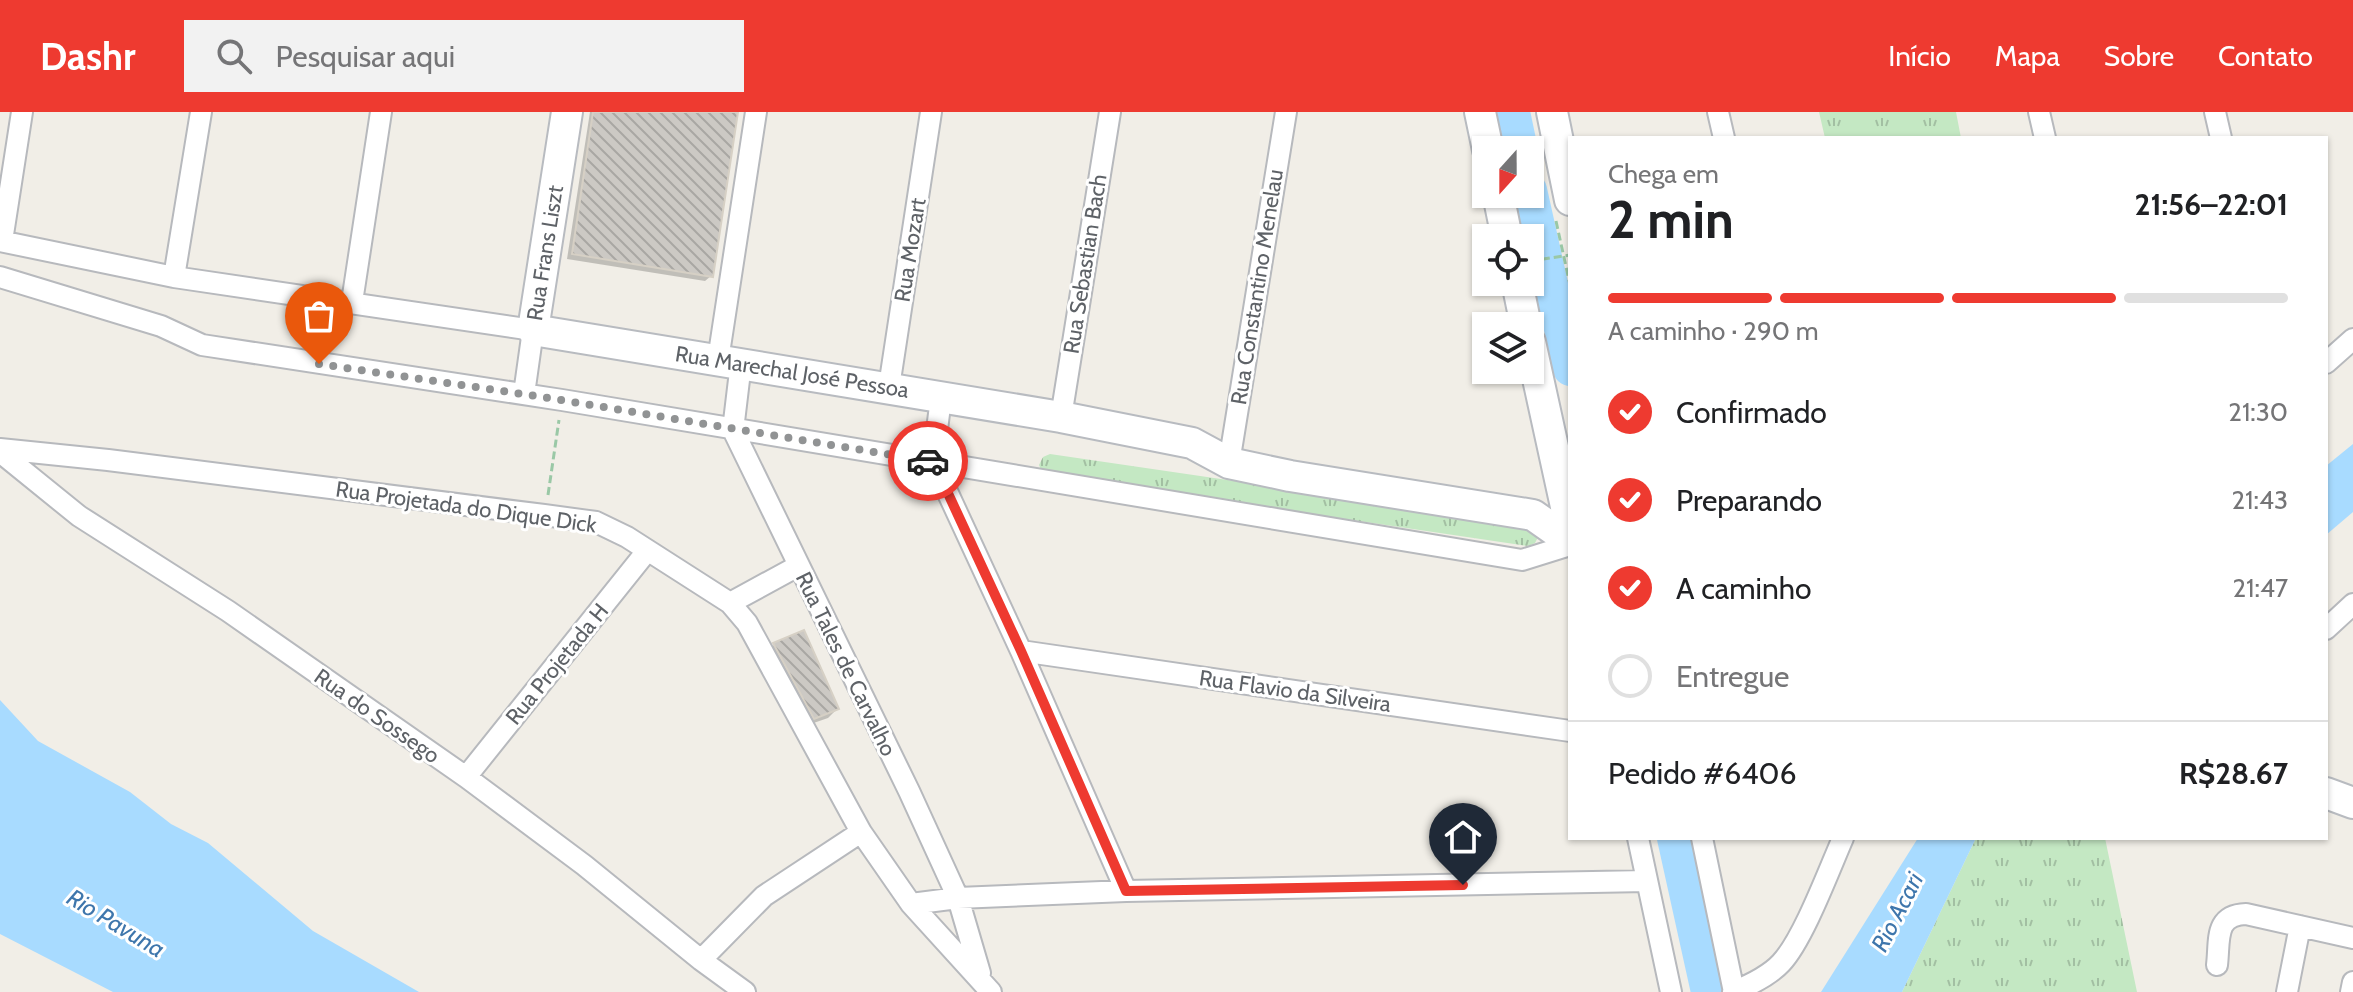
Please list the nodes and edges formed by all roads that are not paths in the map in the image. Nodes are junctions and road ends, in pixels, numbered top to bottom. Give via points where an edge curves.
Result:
1 (22, 112) edge
2 (201, 112) edge
3 (381, 112) edge
4 (567, 112) edge
5 (756, 112) edge
6 (931, 112) edge
7 (1110, 112) edge
8 (1286, 112) edge
9 (1480, 112) edge
10 (1552, 112) edge
11 (1718, 112) edge
12 (2039, 112) edge
13 (2215, 112) edge
14 (1485, 136) edge
15 (1724, 136) edge
16 (2045, 136) edge
17 (2221, 136) edge
18 (1568, 190) edge
19 (1, 241) edge
20 (0, 277) edge
21 (174, 277) junction
22 (352, 302) junction
23 (533, 330) junction
24 (2353, 339) edge
25 (2328, 361) edge
26 (729, 362) junction
27 (1539, 384) edge
28 (889, 387) junction
29 (524, 394) junction
30 (941, 398) junction
31 (1061, 417) junction
32 (733, 430) junction
33 (0, 451) edge
34 (933, 461) junction
35 (1229, 463) junction
36 (1568, 516) edge
37 (1568, 541) edge
38 (1568, 544) edge
39 (647, 551) junction
40 (798, 566) junction
41 (730, 603) junction
42 (2353, 604) edge
43 (2328, 627) edge
44 (1021, 651) junction
45 (1568, 731) edge
46 (466, 777) junction
47 (2328, 794) edge
48 (2353, 803) edge
49 (861, 832) junction
50 (1638, 840) edge
51 (1702, 840) edge
52 (1842, 840) edge
53 (1647, 881) junction
54 (1126, 891) junction
55 (958, 898) junction
56 (911, 904) junction
57 (2300, 926) junction
58 (2353, 938) edge
59 (701, 960) junction
60 (2217, 965) dead end
61 (2353, 982) edge
62 (987, 986) edge
63 (745, 992) edge
64 (1671, 992) edge
65 (1733, 992) edge
66 (2287, 992) edge
67 (2351, 992) edge

1 - 19 street
2 - 21 street
3 - 22 street
4 - 23 street, Rua Frans Liszt
5 - 26 street
6 - 28 street, Rua Mozart
7 - 31 street, Rua Sebastian Bach
8 - 35 street, Rua Constantino Menelau
9 - 14 street
10 - 18 street
11 - 15 street
12 - 16 street
13 - 17 street
19 - 21 street, Rua Marechal José Pessoa
20 - 29 street, Rua Marechal José Pessoa via 161,326 202,345
21 - 22 street, Rua Marechal José Pessoa
22 - 23 street, Rua Marechal José Pessoa
23 - 26 street, Rua Marechal José Pessoa
23 - 29 street, Rua Frans Liszt
24 - 25 street
26 - 28 street, Rua Marechal José Pessoa
26 - 32 street
27 - 36 street
28 - 30 street, Rua Marechal José Pessoa
29 - 32 street, Rua Marechal José Pessoa
30 - 31 street, Rua Marechal José Pessoa
30 - 34 street
31 - 35 street, Rua Marechal José Pessoa via 1192,443
32 - 34 street, Rua Marechal José Pessoa
32 - 40 street, Rua Tales de Carvalho
33 - 39 street, Rua Projetada do Dique Dick via 596,522
33 - 46 street, Rua do Sossego via 79,516 228,611
34 - 38 street, Rua Marechal José Pessoa via 1522,560
34 - 44 street
35 - 37 street, Rua Marechal José Pessoa via 1533,515
39 - 41 street, Rua Projetada do Dique Dick
39 - 46 street, Rua Projetada H
40 - 41 street
40 - 55 street, Rua Tales de Carvalho
41 - 49 street, Rua Projetada do Dique Dick via 747,623
42 - 43 street
44 - 45 street, Rua Flavio da Silveira
44 - 54 street
46 - 59 street, Rua do Sossego
47 - 48 street
49 - 56 street, Rua Projetada do Dique Dick
49 - 59 street via 764,896
50 - 53 street
51 - 65 street
52 - 65 street via 1782,963
53 - 54 street
53 - 64 street
54 - 55 street
55 - 56 street
55 - 62 street, Rua Tales de Carvalho
56 - 62 street, Rua Projetada do Dique Dick
57 - 58 street
57 - 60 street via 2233,914 2221,927
57 - 66 street
59 - 63 street, Rua do Sossego
61 - 67 street

